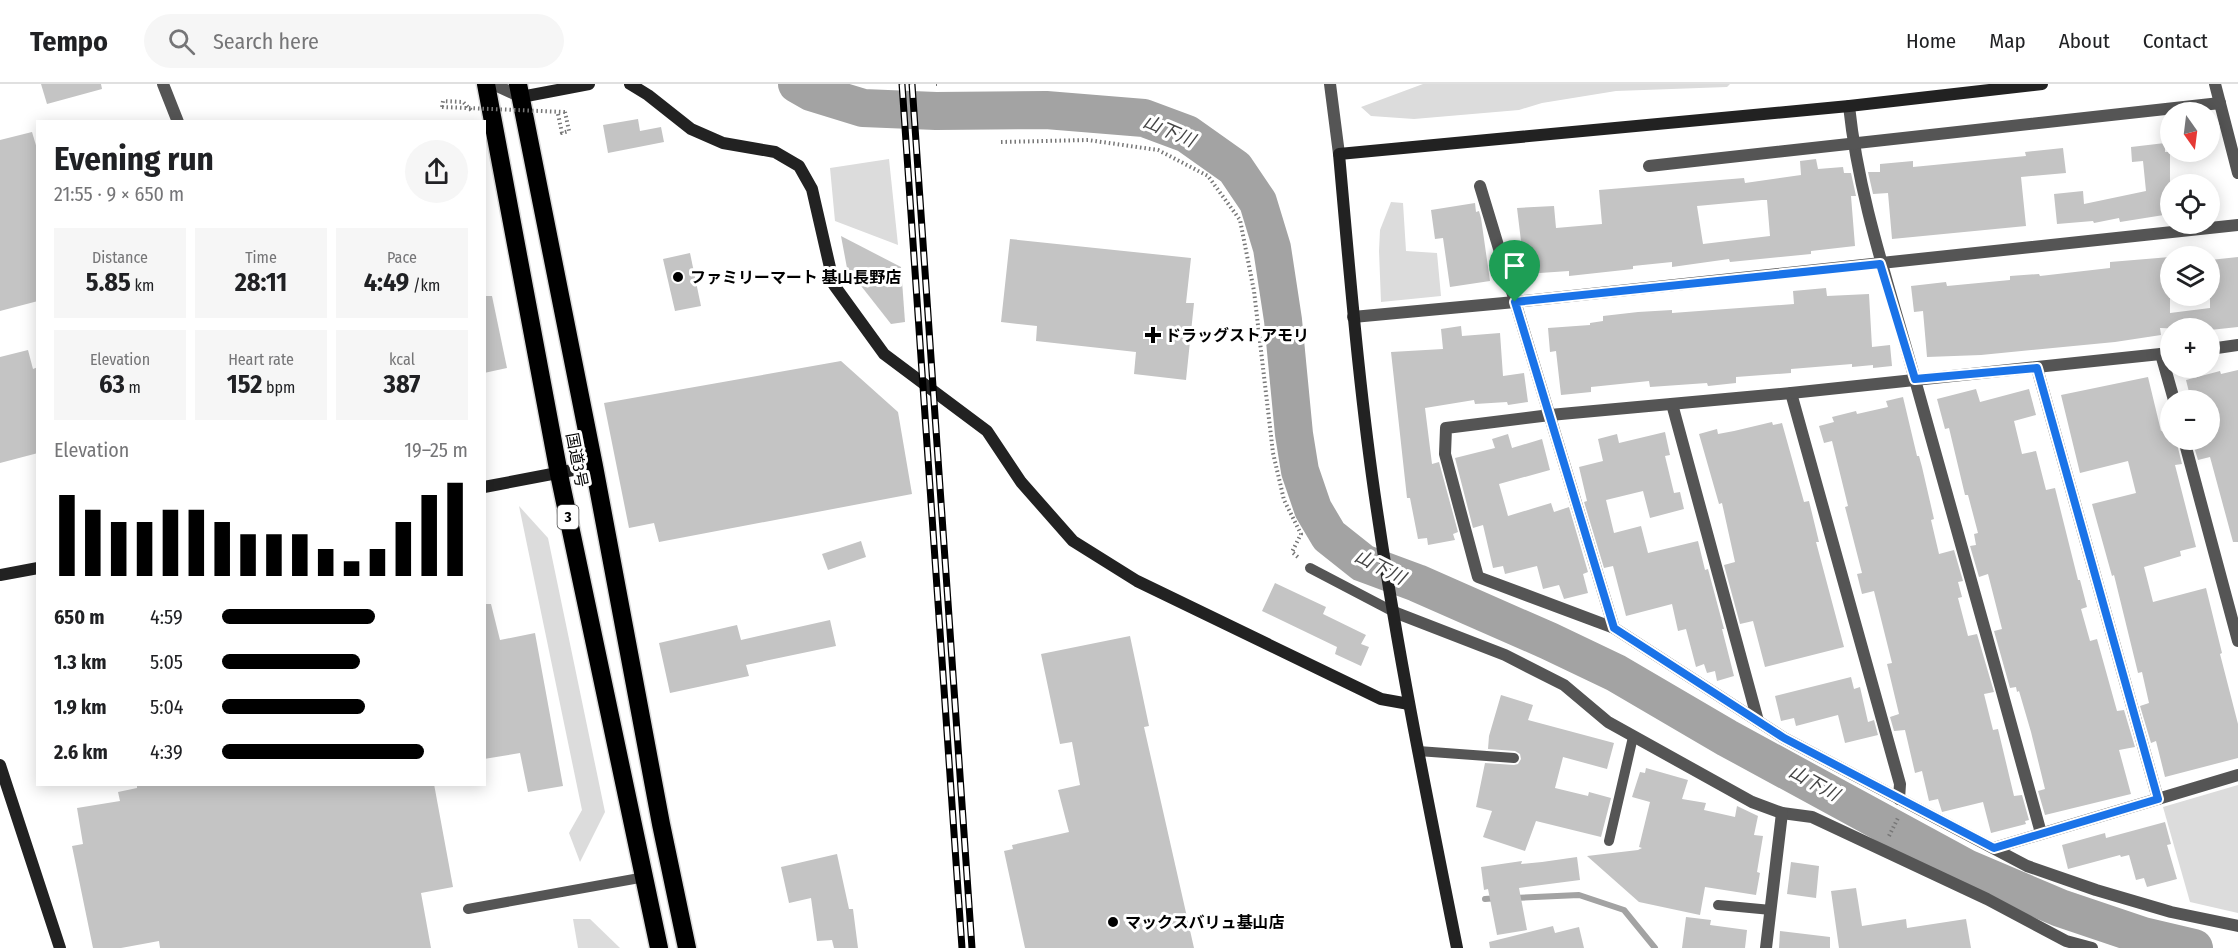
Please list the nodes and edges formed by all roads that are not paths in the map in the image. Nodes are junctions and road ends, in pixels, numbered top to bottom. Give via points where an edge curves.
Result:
1 (163, 84) edge
2 (486, 84) edge
3 (494, 84) edge
4 (590, 84) edge
5 (630, 84) edge
6 (1330, 84) edge
7 (2042, 84) edge
8 (2215, 84) edge
9 (520, 91) edge
10 (2220, 102) edge
11 (2220, 103) edge
12 (1849, 106) junction
13 (2160, 110) edge
14 (177, 120) edge
15 (1853, 143) junction
16 (1339, 154) junction
17 (1649, 166) dead end
18 (2238, 172) edge
19 (1480, 186) dead end
20 (2238, 225) edge
21 (1880, 264) junction
22 (1515, 302) junction
23 (1353, 317) junction
24 (2238, 345) edge
25 (2220, 348) edge
26 (2160, 354) edge
27 (2037, 368) junction
28 (1915, 379) junction
29 (1791, 393) junction
30 (1672, 404) junction
31 (1550, 415) junction
32 (2187, 450) edge
33 (594, 466) junction
34 (559, 474) junction
35 (486, 487) edge
36 (36, 568) edge
37 (1310, 568) road end
38 (0, 575) edge
39 (1394, 612) junction
40 (1614, 628) junction
41 (2238, 641) edge
42 (1409, 704) junction
43 (1758, 721) junction
44 (1633, 737) junction
45 (1418, 751) junction
46 (1514, 758) dead end
47 (0, 765) edge
48 (2238, 774) edge
49 (1899, 799) junction
50 (2158, 799) junction
51 (1782, 813) junction
52 (2041, 833) junction
53 (1609, 841) dead end
54 (1994, 848) junction
55 (645, 877) junction
56 (1718, 905) dead end
57 (468, 909) dead end
58 (1771, 910) junction
59 (2238, 926) edge
60 (2065, 944) edge
61 (60, 948) edge
62 (659, 948) edge
63 (687, 948) edge
64 (1457, 948) edge
65 (1766, 948) edge
66 (2092, 948) edge

1 - 14 street
2 - 34 highway, 国道3号 / 3
3 - 9 street
4 - 9 street
5 - 42 street via 691,129 723,143 775,152 799,166 812,189 834,285 884,354 987,431 1021,482 1073,541 1137,581 1381,699
6 - 16 street
7 - 12 street
8 - 10 street
9 - 33 highway, 国道3号 / 3
11 - 18 street
12 - 15 street
12 - 16 street
13 - 15 street
15 - 17 street
15 - 21 street
16 - 23 street
19 - 22 street
20 - 21 street
21 - 22 street
21 - 28 street
22 - 23 street
22 - 31 street
23 - 39 street
24 - 25 street
26 - 27 street
27 - 28 street
27 - 50 street
28 - 29 street
28 - 52 street
29 - 30 street
29 - 49 street via 1900,784
30 - 31 street
30 - 43 street
31 - 40 street
31 - 40 street via 1446,428 1445,454 1478,577
32 - 41 street
33 - 34 street
33 - 63 highway, 国道3号 / 3
34 - 35 street
34 - 55 highway, 国道3号 / 3
36 - 38 street
37 - 39 lane
39 - 42 street
39 - 44 street via 1505,655 1564,685 1608,722
40 - 43 street
42 - 45 street
43 - 49 street
44 - 51 street via 1752,802
44 - 53 lane
45 - 46 lane
45 - 64 street
47 - 61 street
48 - 50 street
49 - 54 street
50 - 52 street
51 - 58 street
51 - 60 street via 1812,818 1987,899
52 - 54 street
54 - 59 street via 2027,866 2096,890 2170,912
55 - 57 lane
55 - 62 highway, 国道3号 / 3
56 - 58 lane
58 - 65 street
60 - 66 street

